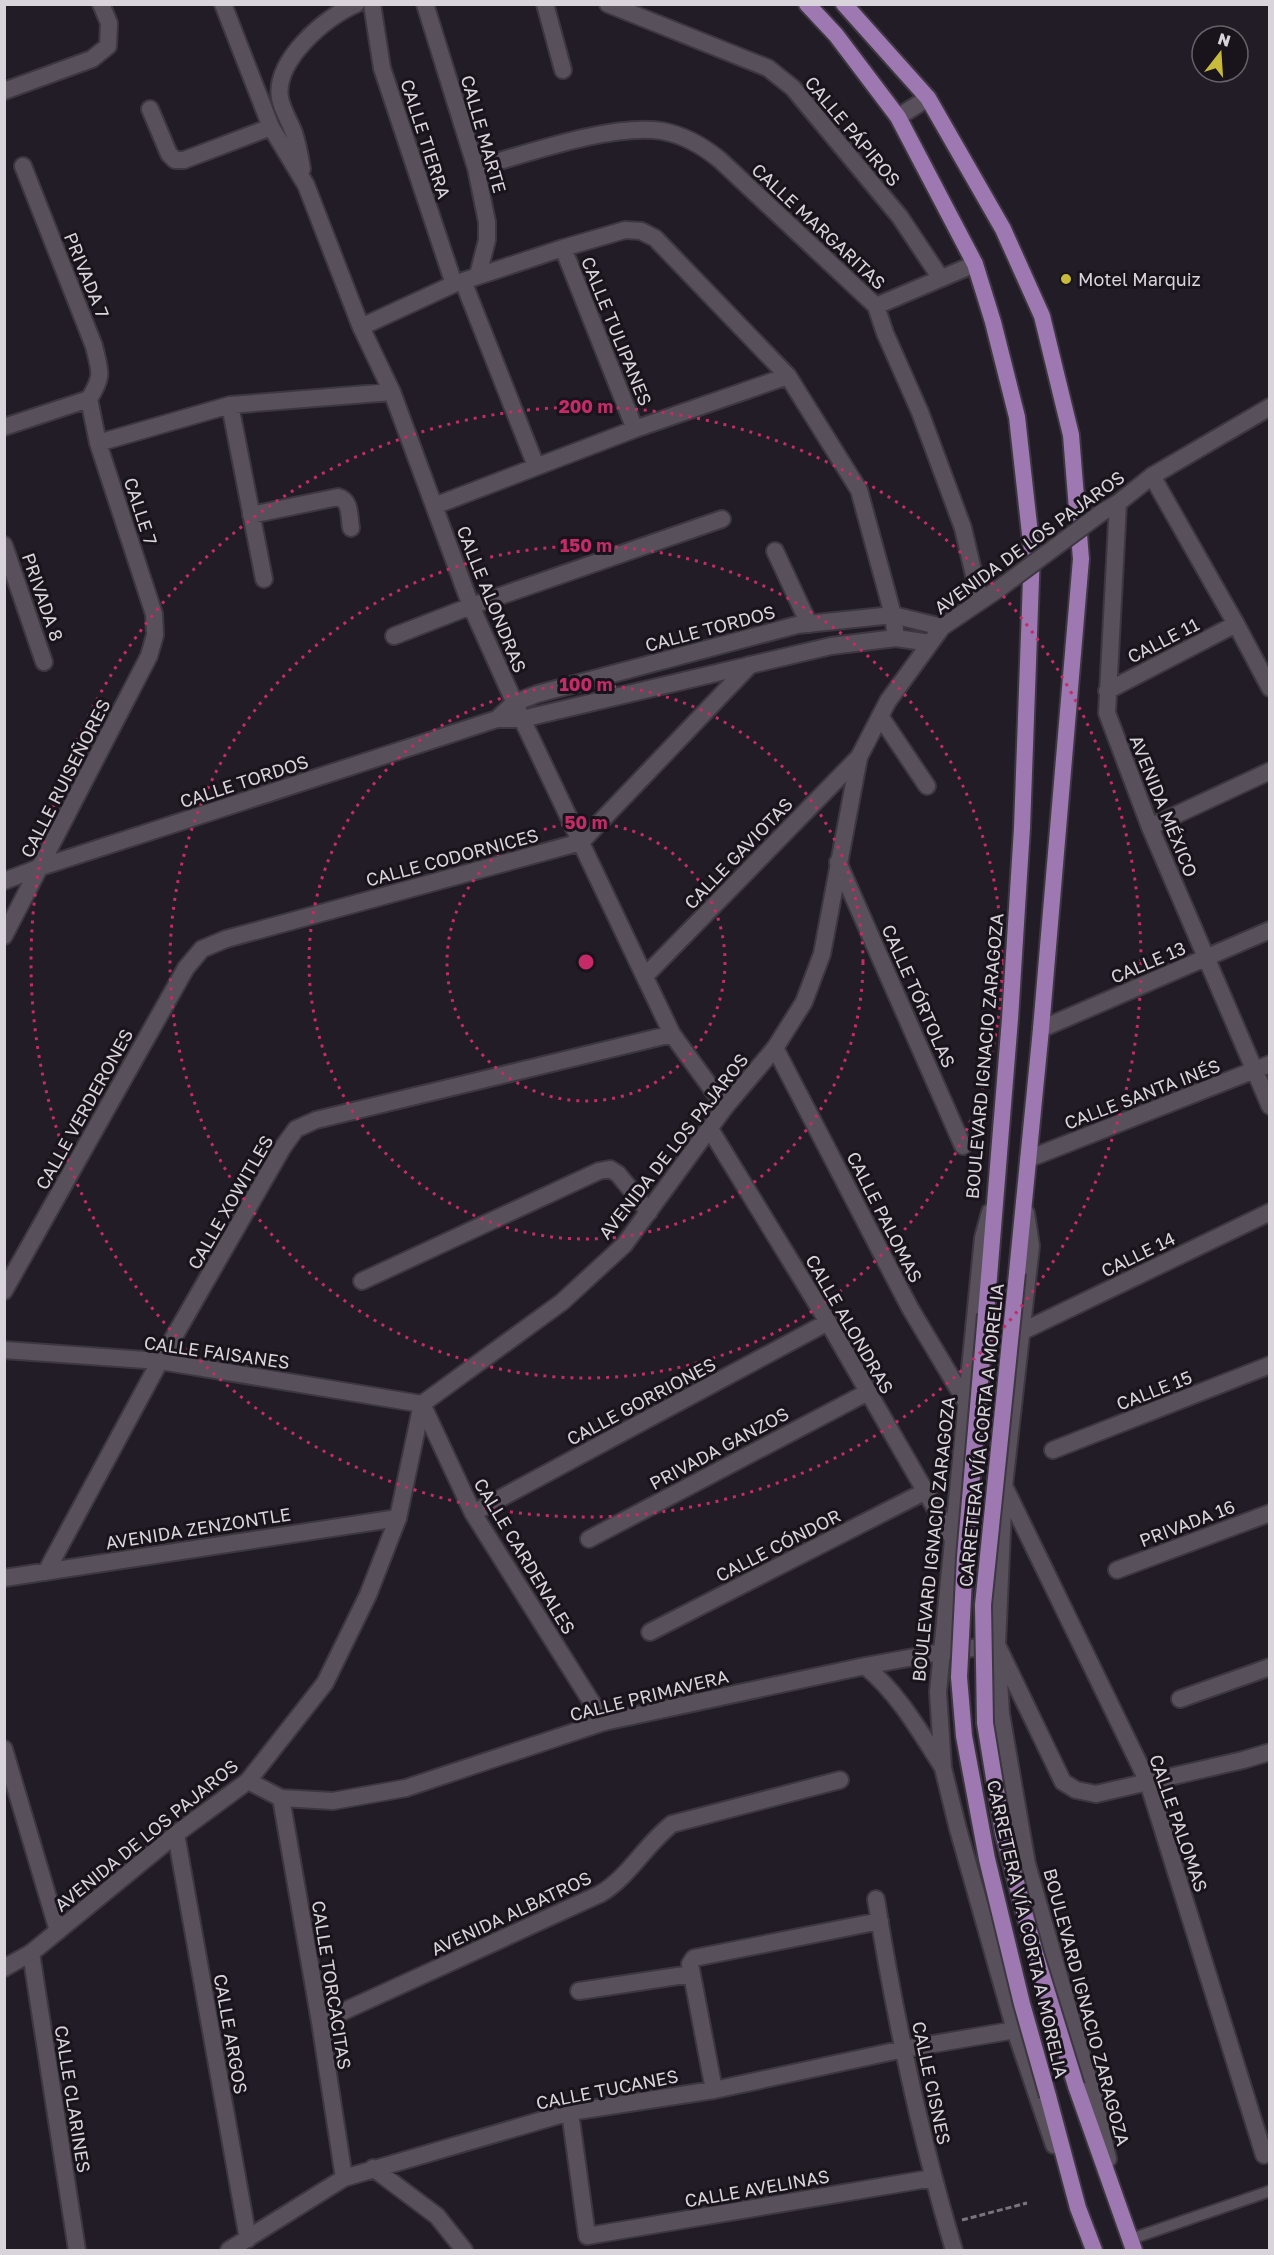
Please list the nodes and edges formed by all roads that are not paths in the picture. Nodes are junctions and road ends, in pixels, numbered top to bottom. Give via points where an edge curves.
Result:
1 (101, 4) edge
2 (223, 4) edge
3 (356, 4) edge
4 (372, 4) edge
5 (426, 4) edge
6 (545, 4) edge
7 (608, 4) edge
8 (807, 4) edge
9 (844, 4) edge
10 (563, 70) dead end
11 (4, 91) edge
12 (928, 98) junction
13 (150, 109) dead end
14 (898, 117) junction
15 (271, 127) junction
16 (23, 166) dead end
17 (476, 168) junction
18 (306, 185) junction
19 (563, 248) junction
20 (975, 264) junction
21 (940, 277) junction
22 (465, 280) junction
23 (876, 306) junction
24 (361, 327) junction
25 (788, 376) junction
26 (392, 392) junction
27 (89, 399) junction
28 (230, 405) junction
29 (1269, 407) edge
30 (4, 428) edge
31 (635, 429) junction
32 (98, 443) junction
33 (536, 466) junction
34 (1152, 476) junction
35 (1118, 503) junction
36 (434, 506) junction
37 (251, 515) junction
38 (722, 519) dead end
39 (351, 528) dead end
40 (4, 545) edge
41 (775, 550) dead end
42 (264, 579) dead end
43 (980, 601) junction
44 (471, 606) junction
45 (893, 615) junction
46 (808, 624) junction
47 (1236, 624) junction
48 (942, 627) junction
49 (155, 635) joint
50 (394, 636) dead end
51 (896, 638) junction
52 (930, 643) junction
53 (44, 662) dead end
54 (750, 665) junction
55 (1269, 688) edge
56 (1107, 691) junction
57 (514, 703) junction
58 (880, 716) junction
59 (497, 719) junction
60 (522, 719) junction
61 (859, 758) junction
62 (1269, 771) edge
63 (927, 786) dead end
64 (1150, 826) junction
65 (581, 842) junction
66 (838, 862) junction
67 (41, 867) junction
68 (4, 881) edge
69 (1269, 930) edge
70 (4, 936) edge
71 (202, 949) joint
72 (1206, 958) junction
73 (645, 976) junction
74 (1041, 1029) junction
75 (672, 1034) junction
76 (775, 1048) junction
77 (1269, 1064) edge
78 (1254, 1071) junction
79 (1269, 1106) edge
80 (725, 1107) junction
81 (710, 1129) junction
82 (963, 1146) dead end
83 (1028, 1159) junction
84 (996, 1190) junction
85 (1024, 1200) junction
86 (649, 1212) junction
87 (1269, 1212) edge
88 (362, 1281) dead end
89 (4, 1291) edge
90 (828, 1322) junction
91 (1023, 1331) junction
92 (4, 1350) edge
93 (160, 1361) junction
94 (1269, 1365) edge
95 (868, 1392) junction
96 (966, 1402) junction
97 (422, 1404) junction
98 (1053, 1450) dead end
99 (1004, 1486) junction
100 (924, 1492) junction
101 (473, 1513) junction
102 (1269, 1513) edge
103 (398, 1518) junction
104 (589, 1539) dead end
105 (954, 1541) junction
106 (1118, 1570) dead end
107 (46, 1572) junction
108 (4, 1578) edge
109 (650, 1632) dead end
110 (997, 1645) junction
111 (940, 1652) junction
112 (865, 1666) junction
113 (1269, 1667) edge
114 (1180, 1699) dead end
115 (604, 1722) junction
116 (4, 1749) edge
117 (1269, 1752) edge
118 (944, 1768) junction
119 (248, 1780) junction
120 (840, 1780) dead end
121 (1148, 1782) junction
122 (281, 1798) junction
123 (176, 1834) junction
124 (876, 1899) dead end
125 (880, 1921) junction
126 (58, 1931) junction
127 (31, 1953) junction
128 (691, 1967) junction
129 (4, 1968) edge
130 (579, 1991) dead end
131 (320, 2022) junction
132 (1015, 2030) junction
133 (904, 2049) junction
134 (714, 2090) junction
135 (570, 2112) junction
136 (1264, 2155) dead end
137 (373, 2168) junction
138 (344, 2178) junction
139 (933, 2178) junction
140 (1269, 2191) edge
141 (1116, 2195) junction
142 (1078, 2208) junction
143 (248, 2240) junction
144 (1133, 2245) edge
145 (77, 2250) edge
146 (230, 2250) edge
147 (464, 2250) edge
148 (954, 2250) edge
149 (1094, 2250) edge

1 - 11 street via 109,23 108,46 92,58
2 - 15 street, CALLE ALONDRAS
3 - 18 street via 317,30 287,64 282,79 280,98 294,134
4 - 22 street, CALLE TIERRA via 382,68
5 - 17 street, CALLE MARTE
6 - 10 street
7 - 21 street, CALLE PÁPIROS via 768,68 793,88 900,217
8 - 14 main road, BOULEVARD IGNACIO ZARAGOZA via 836,35
9 - 12 main road, BOULEVARD IGNACIO ZARAGOZA
12 - 14 street
12 - 74 main road, BOULEVARD IGNACIO ZARAGOZA via 1003,229 1042,316 1071,435 1082,559
13 - 15 street via 175,160
14 - 20 main road, BOULEVARD IGNACIO ZARAGOZA
15 - 18 street, CALLE ALONDRAS
16 - 27 street, PRIVADA 7 via 94,346 101,375
17 - 22 street, CALLE MARTE via 488,222 487,240
17 - 23 street, CALLE MARGARITAS via 622,131 674,134 699,144 720,160
18 - 24 street, CALLE ALONDRAS
19 - 22 street
19 - 25 street via 625,230 641,231 655,238
19 - 31 street, CALLE TULIPANES
20 - 21 street
20 - 84 main road, BOULEVARD IGNACIO ZARAGOZA via 1017,417 1032,552 1022,828
21 - 23 street
22 - 24 street
22 - 33 street, CALLE TIERRA
23 - 43 street, CALLE MARGARITAS via 963,528
24 - 26 street, CALLE ALONDRAS
25 - 31 street
25 - 45 street via 859,490
26 - 28 street
26 - 36 street, CALLE ALONDRAS
27 - 30 street
27 - 32 street, CALLE 7
28 - 32 street
28 - 37 street
29 - 34 street, AVENIDA DE LOS PAJAROS
31 - 33 street
32 - 49 street, CALLE 7 via 154,614
33 - 36 street
34 - 35 street, AVENIDA DE LOS PAJAROS
34 - 47 street
35 - 43 street, AVENIDA DE LOS PAJAROS, bridge
35 - 56 street, AVENIDA MÉXICO
36 - 44 street, CALLE ALONDRAS
37 - 39 street via 338,497 347,502
37 - 42 street
38 - 44 street
40 - 53 street, PRIVADA 8
41 - 46 street
43 - 48 street, AVENIDA DE LOS PAJAROS
44 - 50 street
44 - 57 street, CALLE ALONDRAS
45 - 46 street, CALLE TORDOS
45 - 48 street, CALLE TORDOS
45 - 51 street
46 - 57 street, CALLE TORDOS
47 - 55 street
47 - 56 street, CALLE 11
48 - 52 street, AVENIDA DE LOS PAJAROS
49 - 67 street, CALLE RUISEÑORES via 149,656
51 - 52 street, CALLE TORDOS
51 - 54 street, CALLE TORDOS via 831,646
52 - 58 street, AVENIDA DE LOS PAJAROS
54 - 60 street, CALLE TORDOS
54 - 65 street
56 - 64 street, AVENIDA MÉXICO via 1107,713
57 - 59 street, CALLE TORDOS
57 - 60 street, CALLE ALONDRAS
58 - 61 street, AVENIDA DE LOS PAJAROS
58 - 63 street
59 - 60 street, CALLE TORDOS
59 - 67 street, CALLE TORDOS
60 - 65 street, CALLE ALONDRAS
61 - 66 street, AVENIDA DE LOS PAJAROS
61 - 73 street, CALLE GAVIOTAS
62 - 64 street
64 - 72 street, AVENIDA MÉXICO
65 - 71 street, CALLE CODORNICES via 226,939
65 - 73 street, CALLE ALONDRAS
66 - 76 street, AVENIDA DE LOS PAJAROS via 822,954 804,1002
66 - 82 street, CALLE TÓRTOLAS
67 - 68 street, CALLE TORDOS
67 - 70 street, CALLE RUISEÑORES
69 - 72 street, CALLE 13
71 - 89 street, CALLE VERDERONES via 186,968
72 - 74 street, CALLE 13
72 - 78 street, AVENIDA MÉXICO
73 - 75 street, CALLE ALONDRAS
74 - 83 main road, BOULEVARD IGNACIO ZARAGOZA
75 - 80 street, CALLE ALONDRAS
75 - 93 street, CALLE XOWITLES via 316,1120 296,1129
76 - 80 street, AVENIDA DE LOS PAJAROS
76 - 96 street, CALLE PALOMAS via 910,1308
77 - 78 street, CALLE SANTA INÉS
78 - 79 street, AVENIDA MÉXICO
78 - 83 street, CALLE SANTA INÉS
80 - 81 street, AVENIDA DE LOS PAJAROS
81 - 86 street, AVENIDA DE LOS PAJAROS
81 - 90 street, CALLE ALONDRAS
83 - 85 main road, BOULEVARD IGNACIO ZARAGOZA
84 - 96 street, BOULEVARD IGNACIO ZARAGOZA via 983,1238
84 - 142 main road, CARRETERA VÍA CORTA A MORELIA, bridge via 965,1557 959,1677 964,1736 987,1859
85 - 91 street, BOULEVARD IGNACIO ZARAGOZA via 1031,1246
85 - 141 main road, CARRETERA VÍA CORTA A MORELIA, bridge via 983,1605 985,1723 1003,1833 1035,1953 1076,2086
86 - 88 street via 618,1174 610,1169 599,1171
86 - 97 street, AVENIDA DE LOS PAJAROS via 624,1245 562,1302
87 - 91 street, CALLE 14
90 - 95 street, CALLE ALONDRAS
90 - 101 street, CALLE GORRIONES
91 - 99 street, BOULEVARD IGNACIO ZARAGOZA
92 - 93 street, CALLE FAISANES
93 - 97 street, CALLE FAISANES
93 - 107 street, CALLE XOWITLES
94 - 98 street, CALLE 15
95 - 100 street, CALLE ALONDRAS
95 - 104 street, PRIVADA GANZOS
96 - 105 street, BOULEVARD IGNACIO ZARAGOZA
97 - 101 street, CALLE CARDENALES
97 - 103 street, AVENIDA DE LOS PAJAROS
99 - 110 street, BOULEVARD IGNACIO ZARAGOZA
99 - 121 street, CALLE PALOMAS
100 - 105 street, CALLE ALONDRAS
100 - 109 street, CALLE CÓNDOR
101 - 115 street, CALLE CARDENALES
102 - 106 street, PRIVADA 16
103 - 107 street, AVENIDA ZENZONTLE
103 - 119 street, AVENIDA DE LOS PAJAROS via 368,1595 325,1683
105 - 111 street, BOULEVARD IGNACIO ZARAGOZA
107 - 108 street, AVENIDA ZENZONTLE
110 - 111 street, CALLE PRIMAVERA
110 - 121 street via 1063,1782 1076,1790 1096,1794
110 - 141 street, BOULEVARD IGNACIO ZARAGOZA via 1001,1714 1027,1864 1095,2102
111 - 112 street, CALLE PRIMAVERA
111 - 118 street, BOULEVARD IGNACIO ZARAGOZA via 938,1692
112 - 115 street, CALLE PRIMAVERA
112 - 118 street via 902,1705
113 - 114 street
115 - 122 street, CALLE PRIMAVERA via 406,1788 333,1801
116 - 126 street
117 - 121 street
118 - 132 street, BOULEVARD IGNACIO ZARAGOZA
119 - 122 street, CALLE PRIMAVERA
119 - 123 street, AVENIDA DE LOS PAJAROS
120 - 131 street, AVENIDA ALBATROS via 672,1824 658,1834 614,1886 600,1894
121 - 136 street, CALLE PALOMAS
122 - 131 street, CALLE TORCACITAS
123 - 126 street, AVENIDA DE LOS PAJAROS
123 - 143 street, CALLE ARGOS
124 - 125 street, CALLE CISNES
125 - 128 street via 694,1958
125 - 133 street, CALLE CISNES
126 - 127 street, AVENIDA DE LOS PAJAROS
127 - 129 street, AVENIDA DE LOS PAJAROS
127 - 145 street, CALLE CLARINES
128 - 130 street
128 - 134 street
131 - 138 street, CALLE TORCACITAS
132 - 133 street, CALLE TUCANES
132 - 142 street, BOULEVARD IGNACIO ZARAGOZA
133 - 134 street, CALLE TUCANES
133 - 139 street, CALLE CISNES
134 - 135 street, CALLE TUCANES
135 - 137 street, CALLE TUCANES
135 - 139 street, CALLE AVELINAS via 587,2236
137 - 138 street, CALLE TUCANES
137 - 147 street via 437,2216
138 - 143 street, CALLE TUCANES
139 - 148 street, CALLE CISNES
140 - 144 lane
141 - 144 main road, BOULEVARD IGNACIO ZARAGOZA
142 - 149 main road, BOULEVARD IGNACIO ZARAGOZA
143 - 146 street, CALLE TUCANES

